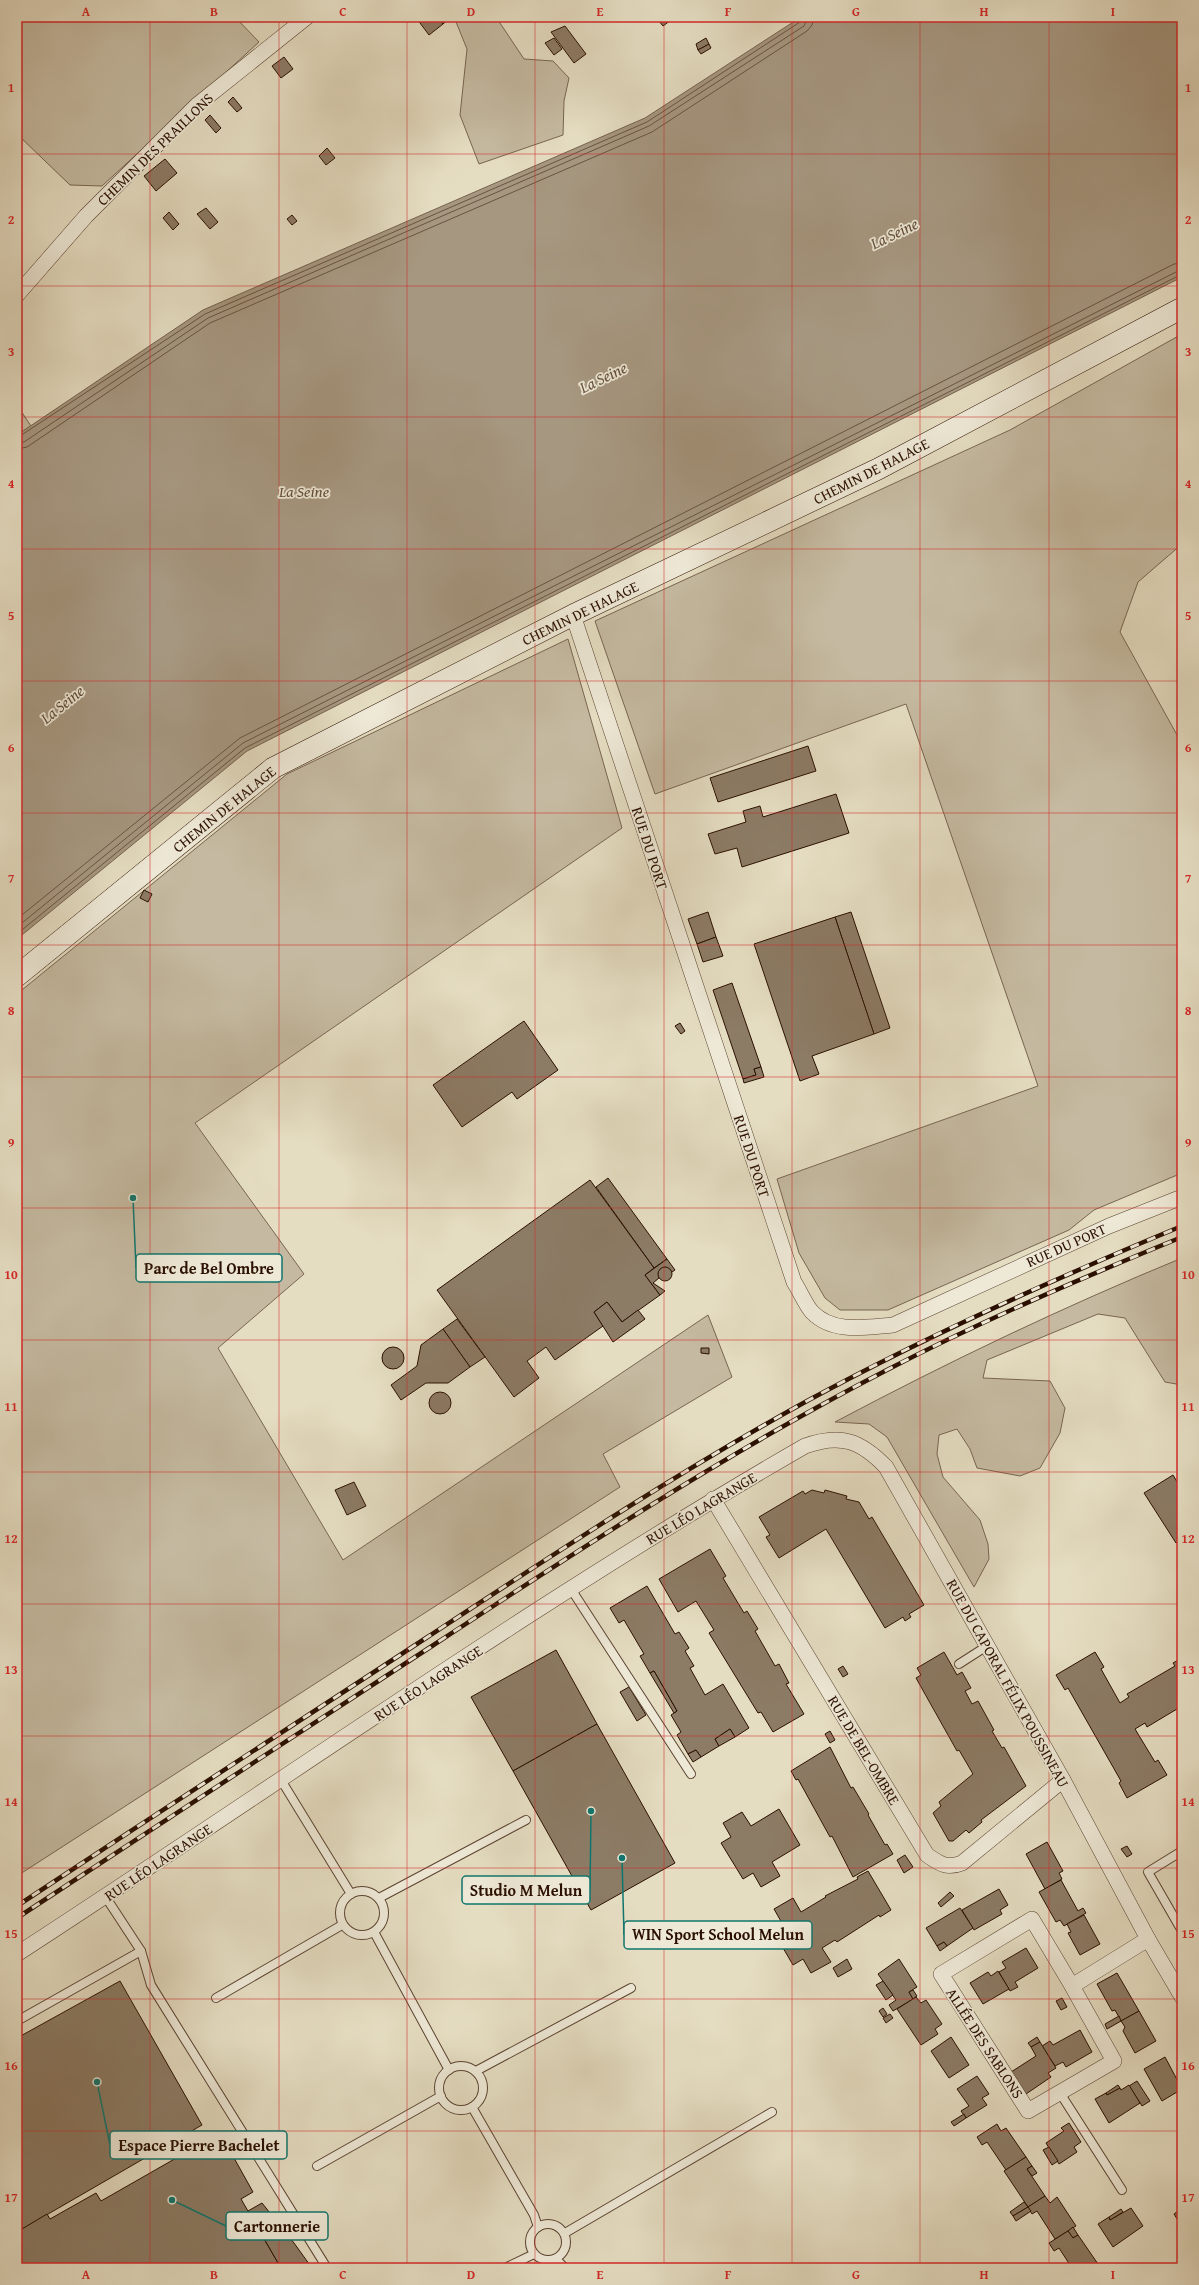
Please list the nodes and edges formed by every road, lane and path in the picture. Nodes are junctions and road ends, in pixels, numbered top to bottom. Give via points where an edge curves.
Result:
1 (307, 17) edge
2 (17, 295) edge
3 (1182, 308) edge
4 (573, 615) junction
5 (17, 976) edge
6 (1182, 1197) edge
7 (851, 1442) joint
8 (713, 1499) junction
9 (571, 1589) junction
10 (987, 1646) junction
11 (959, 1664) dead end
12 (690, 1774) dead end
13 (281, 1780) junction
14 (1063, 1780) junction
15 (526, 1820) dead end
16 (1182, 1851) edge
17 (351, 1894) junction
18 (105, 1896) junction
19 (379, 1898) junction
20 (342, 1925) junction
21 (1182, 1931) edge
22 (374, 1932) junction
23 (1148, 1939) junction
24 (141, 1951) junction
25 (17, 1954) edge
26 (1072, 1986) junction
27 (631, 1988) dead end
28 (1182, 1997) edge
29 (216, 1998) dead end
30 (17, 2021) edge
31 (449, 2070) junction
32 (476, 2071) junction
33 (1060, 2093) junction
34 (441, 2096) junction
35 (472, 2107) junction
36 (772, 2112) dead end
37 (317, 2166) dead end
38 (1122, 2190) dead end
39 (538, 2227) junction
40 (565, 2233) junction
41 (534, 2254) junction
42 (556, 2259) junction
43 (327, 2268) edge
44 (506, 2268) edge
45 (565, 2268) edge

1 - 2 street, CHEMIN DES PRAILLONS via 197,105 86,216
3 - 4 street, CHEMIN DE HALAGE via 878,469
4 - 5 street, CHEMIN DE HALAGE via 273,768
4 - 6 street, RUE DU PORT via 794,1282 812,1312 834,1326 862,1328 893,1325 1109,1226
7 - 8 street, RUE LÉO LAGRANGE via 821,1440 805,1446
7 - 10 street, RUE DU CAPORAL FÉLIX POUSSINEAU via 870,1451 886,1468
8 - 9 street, RUE LÉO LAGRANGE
8 - 14 street, RUE DE BEL-OMBRE via 927,1855 941,1866 953,1867 962,1863
9 - 12 lane
9 - 13 street, RUE LÉO LAGRANGE
10 - 11 lane
10 - 14 street, RUE DU CAPORAL FÉLIX POUSSINEAU
13 - 17 lane
13 - 18 street, RUE LÉO LAGRANGE
14 - 23 street, RUE DU CAPORAL FÉLIX POUSSINEAU
15 - 19 lane
16 - 21 lane via 1148,1872
17 - 19 lane via 366,1891
17 - 20 lane via 341,1904 339,1911
18 - 24 lane
18 - 25 street, RUE LÉO LAGRANGE
19 - 22 lane via 383,1905 384,1920
20 - 22 lane via 353,1934 368,1935
20 - 29 lane
22 - 31 lane
23 - 26 street
23 - 28 street, RUE DU CAPORAL FÉLIX POUSSINEAU
24 - 30 lane
24 - 43 lane via 151,1985
26 - 33 street, ALLÉE DES SABLONS via 1114,2061
26 - 33 street, ALLÉE DES SABLONS via 1032,1919 941,1974 1028,2111
27 - 32 lane
31 - 32 lane via 463,2066
31 - 34 lane via 440,2082
32 - 35 lane via 483,2090 478,2103
33 - 38 lane
34 - 35 lane via 450,2107 465,2110
34 - 37 lane
35 - 39 lane
36 - 40 lane
39 - 40 lane via 550,2224 561,2228
39 - 41 lane via 530,2242
40 - 42 lane via 565,2251
41 - 42 lane via 544,2260
41 - 44 lane
42 - 45 lane

